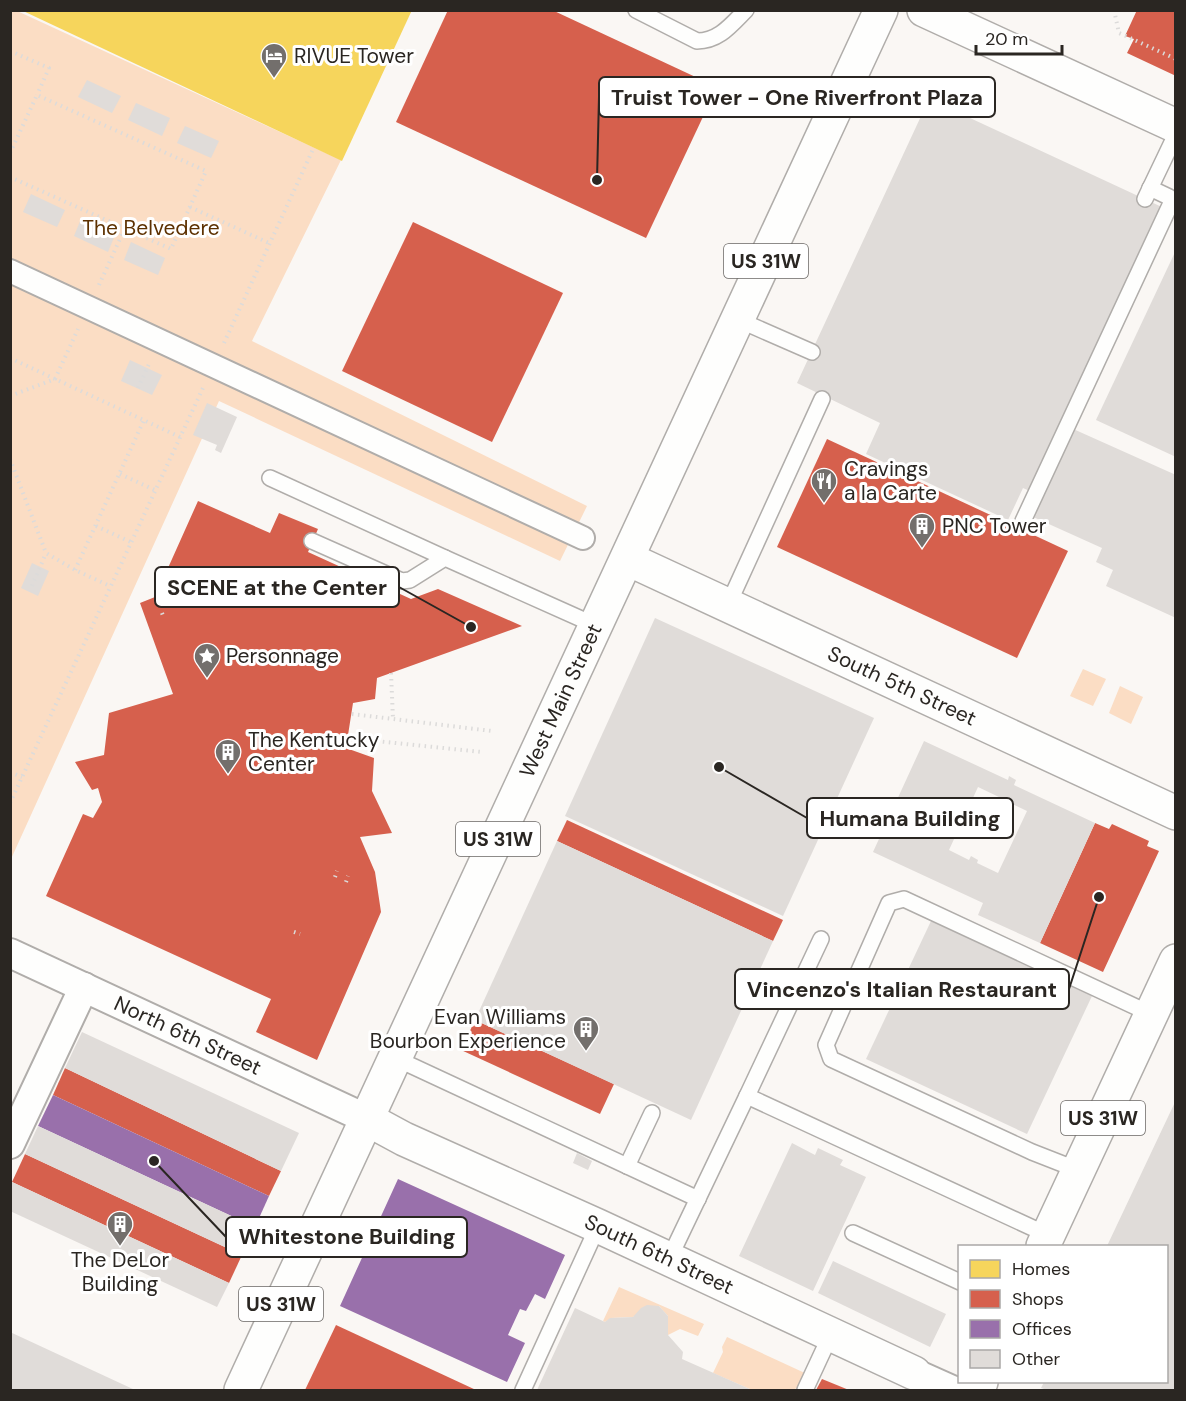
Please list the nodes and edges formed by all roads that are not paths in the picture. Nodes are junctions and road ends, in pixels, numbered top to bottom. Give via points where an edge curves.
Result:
1 (636, 10) edge
2 (746, 10) edge
3 (881, 10) edge
4 (924, 10) edge
5 (1176, 126) edge
6 (1176, 134) edge
7 (10, 271) edge
8 (739, 320) junction
9 (812, 352) dead end
10 (822, 399) dead end
11 (270, 478) dead end
12 (1023, 521) dead end
13 (583, 538) dead end
14 (312, 541) dead end
15 (445, 558) junction
16 (628, 559) junction
17 (728, 605) junction
18 (597, 627) junction
19 (1176, 813) edge
20 (821, 939) dead end
21 (12, 958) edge
22 (1176, 961) edge
23 (84, 987) junction
24 (1151, 1014) junction
25 (395, 1058) junction
26 (747, 1096) junction
27 (652, 1113) dead end
28 (367, 1119) junction
29 (10, 1144) edge
30 (627, 1166) junction
31 (1078, 1170) junction
32 (698, 1199) junction
33 (598, 1226) junction
34 (853, 1233) dead end
35 (1046, 1241) edge
36 (669, 1259) junction
37 (958, 1281) edge
38 (831, 1334) junction
39 (914, 1373) joint
40 (241, 1390) edge
41 (523, 1390) edge
42 (805, 1390) edge
43 (952, 1390) edge

1 - 2 lane via 697,41 707,41 722,34
3 - 8 main road, West Main Street / US 31W
4 - 5 main road
6 - 12 lane via 1147,194 1169,197 1172,201
7 - 13 street
8 - 9 lane
8 - 16 main road, West Main Street / US 31W
10 - 17 lane
11 - 15 lane
14 - 15 lane via 402,581
15 - 18 lane
16 - 17 main road, South 5th Street
16 - 18 main road, West Main Street / US 31W
17 - 19 main road, South 5th Street
18 - 25 main road, West Main Street / US 31W
20 - 26 lane
21 - 23 street, North 6th Street
22 - 24 main road, US 31W
23 - 28 street, North 6th Street
23 - 29 street
24 - 31 main road, US 31W
24 - 31 lane via 904,899 889,903 826,1046 831,1059
25 - 28 main road, West Main Street / US 31W
25 - 30 lane
26 - 32 lane
26 - 35 lane
27 - 30 lane
28 - 33 main road, South 6th Street
28 - 40 main road, West Main Street / US 31W
30 - 32 lane
31 - 35 main road, US 31W
32 - 36 lane
33 - 36 main road, South 6th Street
33 - 41 lane
34 - 37 lane
36 - 38 main road, South 6th Street
38 - 39 main road, South 6th Street
38 - 42 lane
39 - 43 street, South 6th Street

